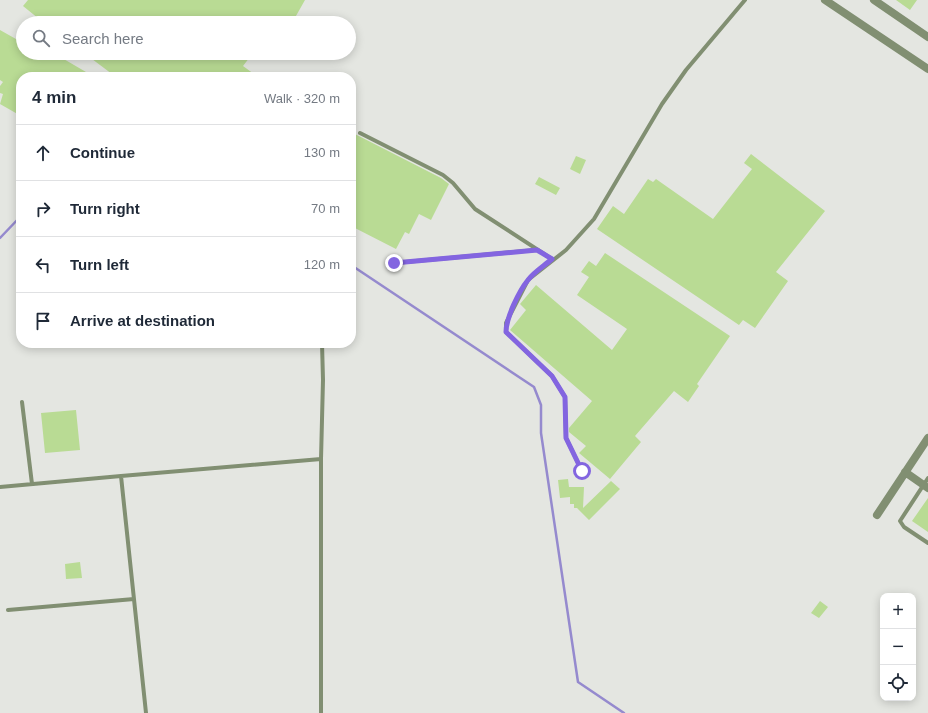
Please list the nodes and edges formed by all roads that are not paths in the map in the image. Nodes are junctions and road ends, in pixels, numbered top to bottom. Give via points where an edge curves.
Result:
1 (745, 0) edge
2 (825, 0) edge
3 (874, 0) edge
4 (928, 37) edge
5 (928, 69) edge
6 (360, 133) dead end
7 (537, 250) junction
8 (552, 259) junction
9 (394, 263) dead end
10 (322, 348) edge
11 (22, 402) dead end
12 (928, 438) edge
13 (321, 459) junction
14 (582, 471) dead end
15 (905, 472) junction
16 (121, 476) junction
17 (926, 483) edge
18 (32, 484) junction
19 (0, 487) edge
20 (877, 515) dead end
21 (928, 543) edge
22 (134, 599) junction
23 (8, 610) dead end
24 (146, 713) edge
25 (321, 713) edge

1 - 8 lane via 686,70 662,104 594,219 566,250
2 - 5 street
3 - 4 street
6 - 7 lane via 443,175 475,209
7 - 8 lane
7 - 9 lane
8 - 14 lane via 528,280 506,323 506,332 552,376 565,397 566,438
10 - 13 lane
11 - 18 lane
12 - 15 street
13 - 16 lane
13 - 25 lane
15 - 17 street
15 - 20 street
16 - 18 lane
16 - 22 lane
17 - 21 lane via 900,521
18 - 19 lane
22 - 23 lane
22 - 24 lane

